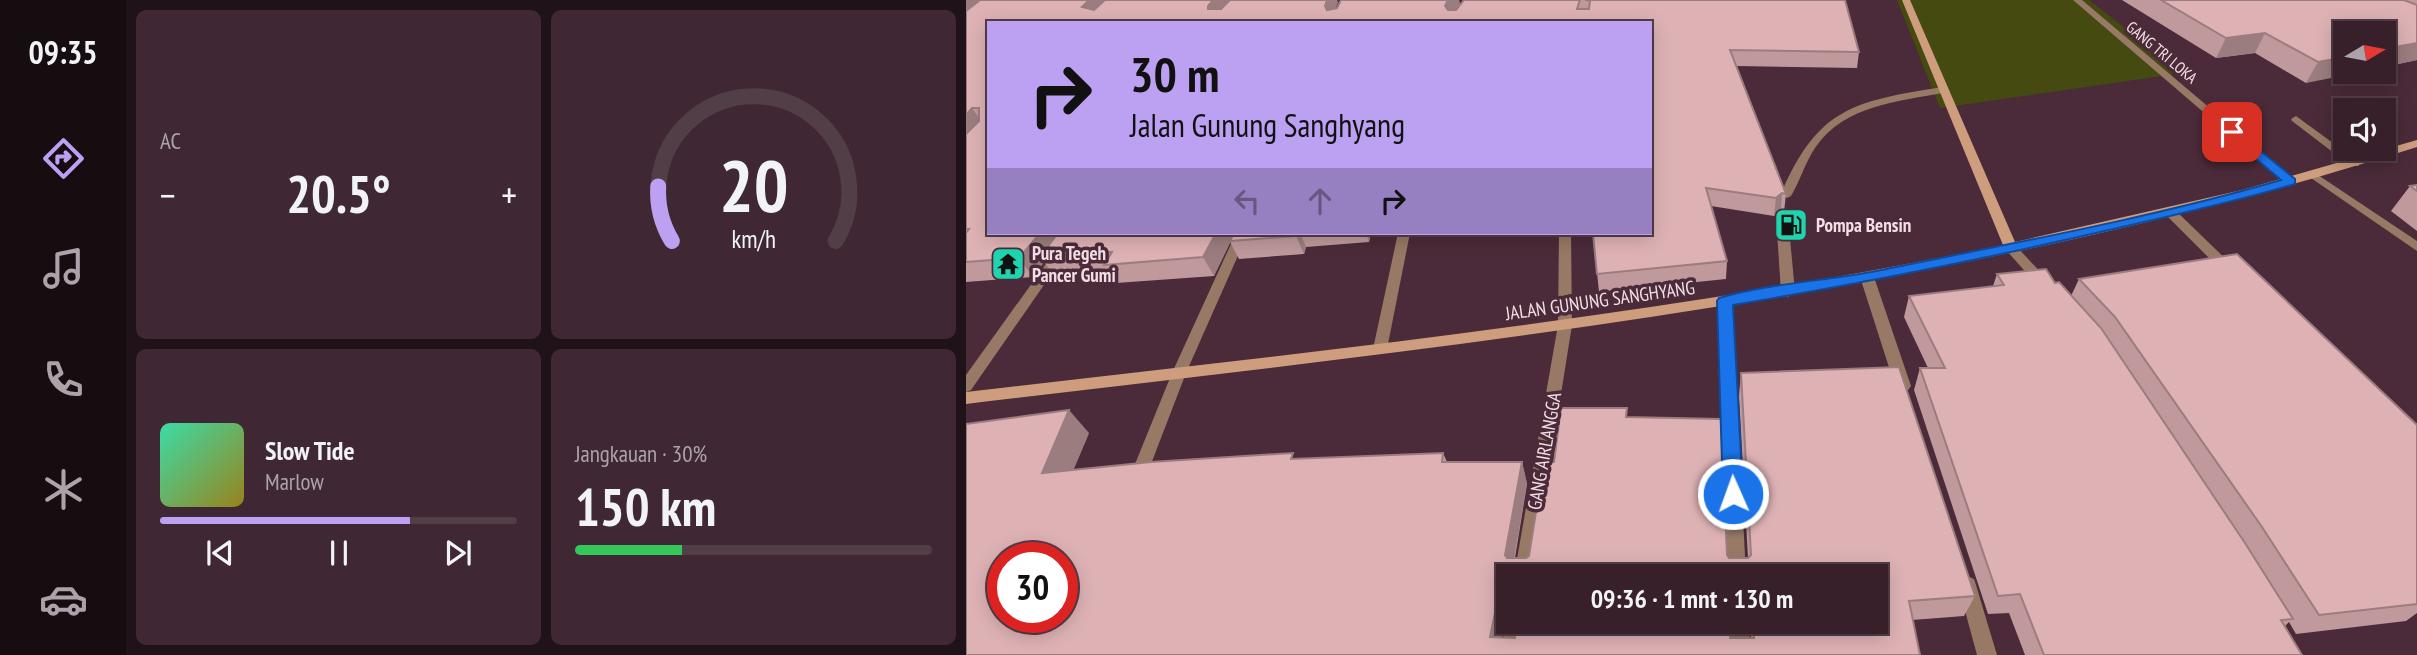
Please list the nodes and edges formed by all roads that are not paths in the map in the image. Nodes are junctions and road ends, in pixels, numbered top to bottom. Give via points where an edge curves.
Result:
1 (1906, 0) edge
2 (2077, 0) edge
3 (1943, 90) junction
4 (2296, 120) dead end
5 (2417, 144) edge
6 (2355, 164) junction
7 (2315, 176) junction
8 (2291, 182) junction
9 (1787, 194) edge
10 (2170, 212) junction
11 (1782, 217) dead end
12 (1073, 235) edge
13 (1241, 235) edge
14 (1404, 235) edge
15 (1565, 235) edge
16 (2417, 247) edge
17 (2011, 248) junction
18 (1867, 277) junction
19 (2239, 280) edge
20 (1788, 292) junction
21 (2054, 296) edge
22 (1725, 301) junction
23 (1565, 325) junction
24 (1380, 349) junction
25 (1179, 373) junction
26 (966, 386) edge
27 (966, 398) edge
28 (1909, 403) edge
29 (1143, 464) edge
30 (1525, 564) edge
31 (1736, 564) edge
32 (1961, 566) edge
33 (1513, 634) edge
34 (1739, 634) edge
35 (1510, 655) edge
36 (1740, 655) edge
37 (1987, 655) edge

1 - 3 main road
2 - 8 street, GANG TRI LOKA
3 - 9 street via 1883,99 1848,113 1820,132
3 - 17 main road
4 - 6 street
5 - 6 main road, JALAN GUNUNG SANGHYANG
6 - 7 main road, JALAN GUNUNG SANGHYANG
7 - 8 main road, JALAN GUNUNG SANGHYANG
7 - 16 street
8 - 10 main road, JALAN GUNUNG SANGHYANG
10 - 17 main road, JALAN GUNUNG SANGHYANG
10 - 19 street
11 - 20 street
12 - 26 street
13 - 25 street
14 - 24 street
15 - 23 street, GANG AIRLANGGA
17 - 18 main road, JALAN GUNUNG SANGHYANG
17 - 21 street
18 - 20 main road, JALAN GUNUNG SANGHYANG
18 - 28 street
20 - 22 main road, JALAN GUNUNG SANGHYANG
22 - 23 main road, JALAN GUNUNG SANGHYANG
22 - 31 street
23 - 24 main road, JALAN GUNUNG SANGHYANG
23 - 30 street, GANG AIRLANGGA
24 - 25 main road, JALAN GUNUNG SANGHYANG
25 - 27 main road, JALAN GUNUNG SANGHYANG
25 - 29 street
32 - 37 street
33 - 35 street
34 - 36 street

